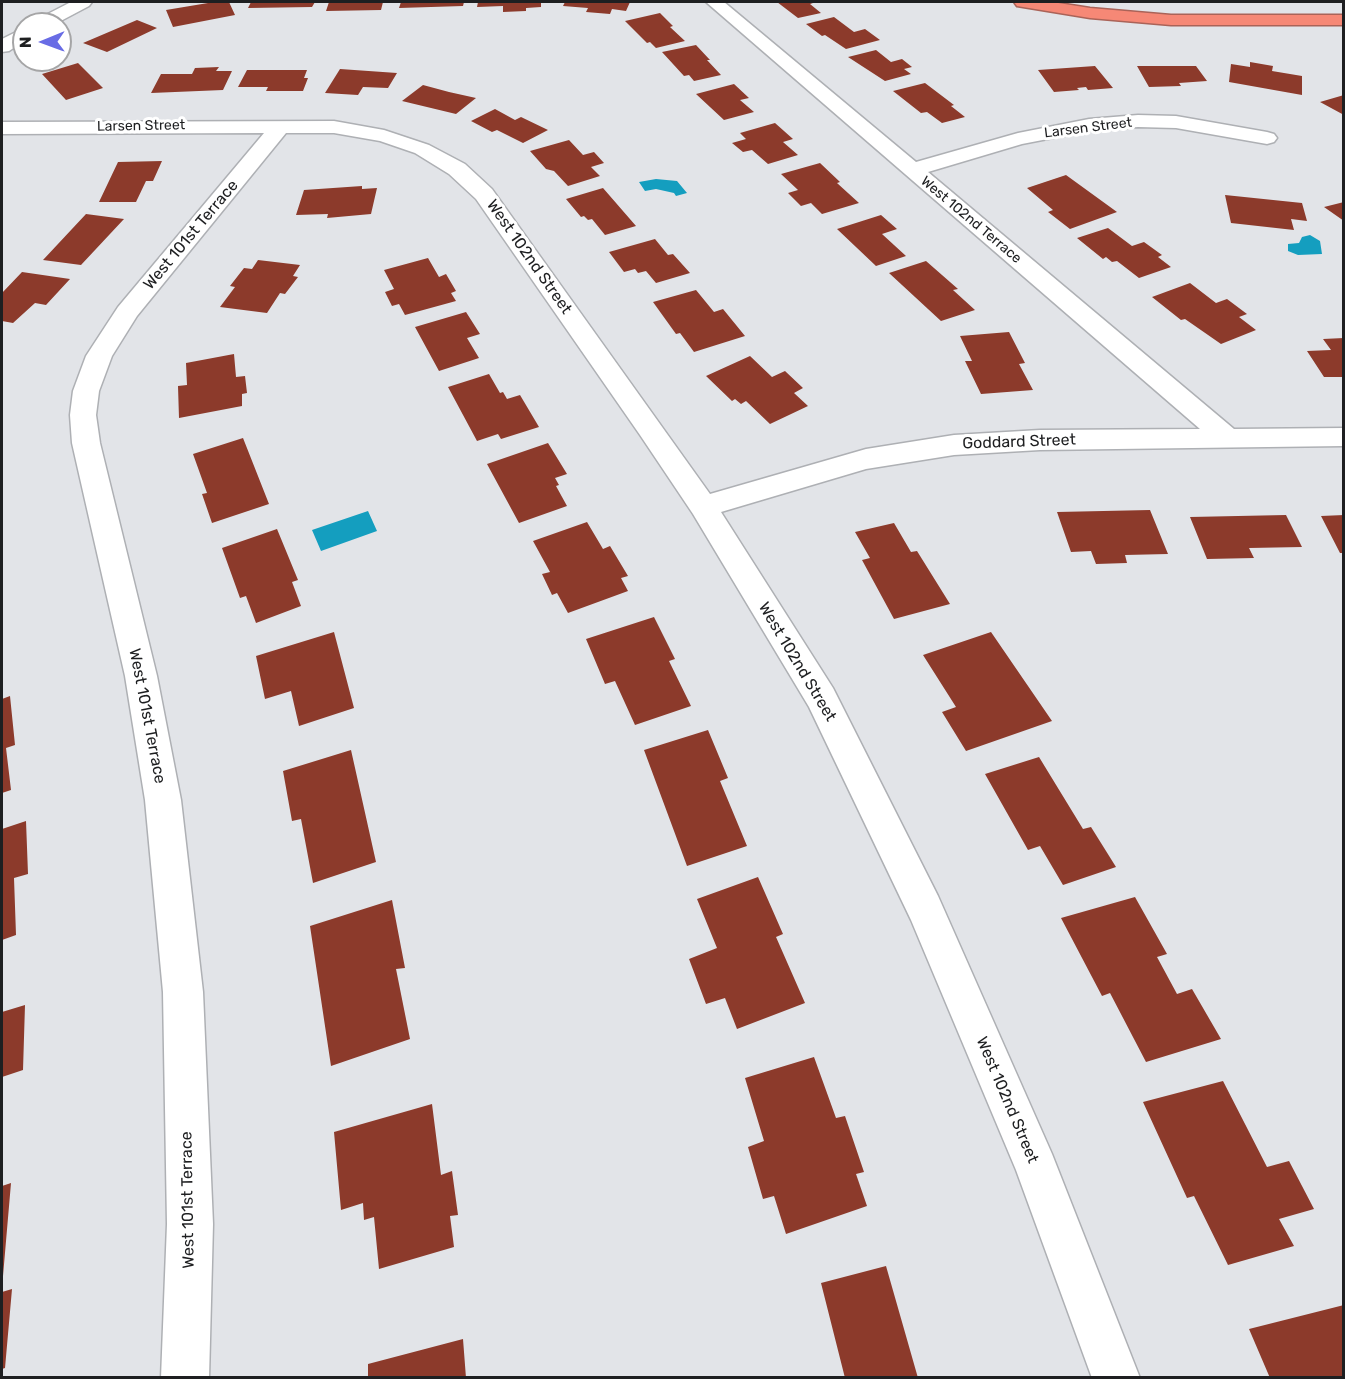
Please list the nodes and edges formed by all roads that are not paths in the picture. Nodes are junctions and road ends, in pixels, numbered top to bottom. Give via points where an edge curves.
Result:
1 (102, 2) edge
2 (714, 2) edge
3 (1023, 2) edge
4 (1122, 2) edge
5 (1344, 3) edge
6 (77, 6) edge
7 (1344, 20) edge
8 (281, 126) junction
9 (2, 128) edge
10 (1267, 138) dead end
11 (913, 170) junction
12 (1344, 437) edge
13 (1228, 438) junction
14 (703, 507) junction
15 (185, 1377) edge
16 (1116, 1377) edge

1 - 6 street
2 - 11 street, West 102nd Terrace
3 - 7 highway via 1171,20
4 - 5 highway
8 - 9 street, Larsen Street
8 - 14 street, West 102nd Street via 334,127 384,136 440,158 472,181
8 - 15 street, West 101st Terrace via 127,312 99,356 86,392 83,415 86,443 141,676 165,823 183,1004 190,1224
10 - 11 street, Larsen Street via 1176,122 1097,124 1049,131
11 - 13 street, West 102nd Terrace
12 - 13 street, Goddard Street
13 - 14 street, Goddard Street via 954,445 866,459
14 - 16 street, West 102nd Street via 820,698 925,909 1037,1169

